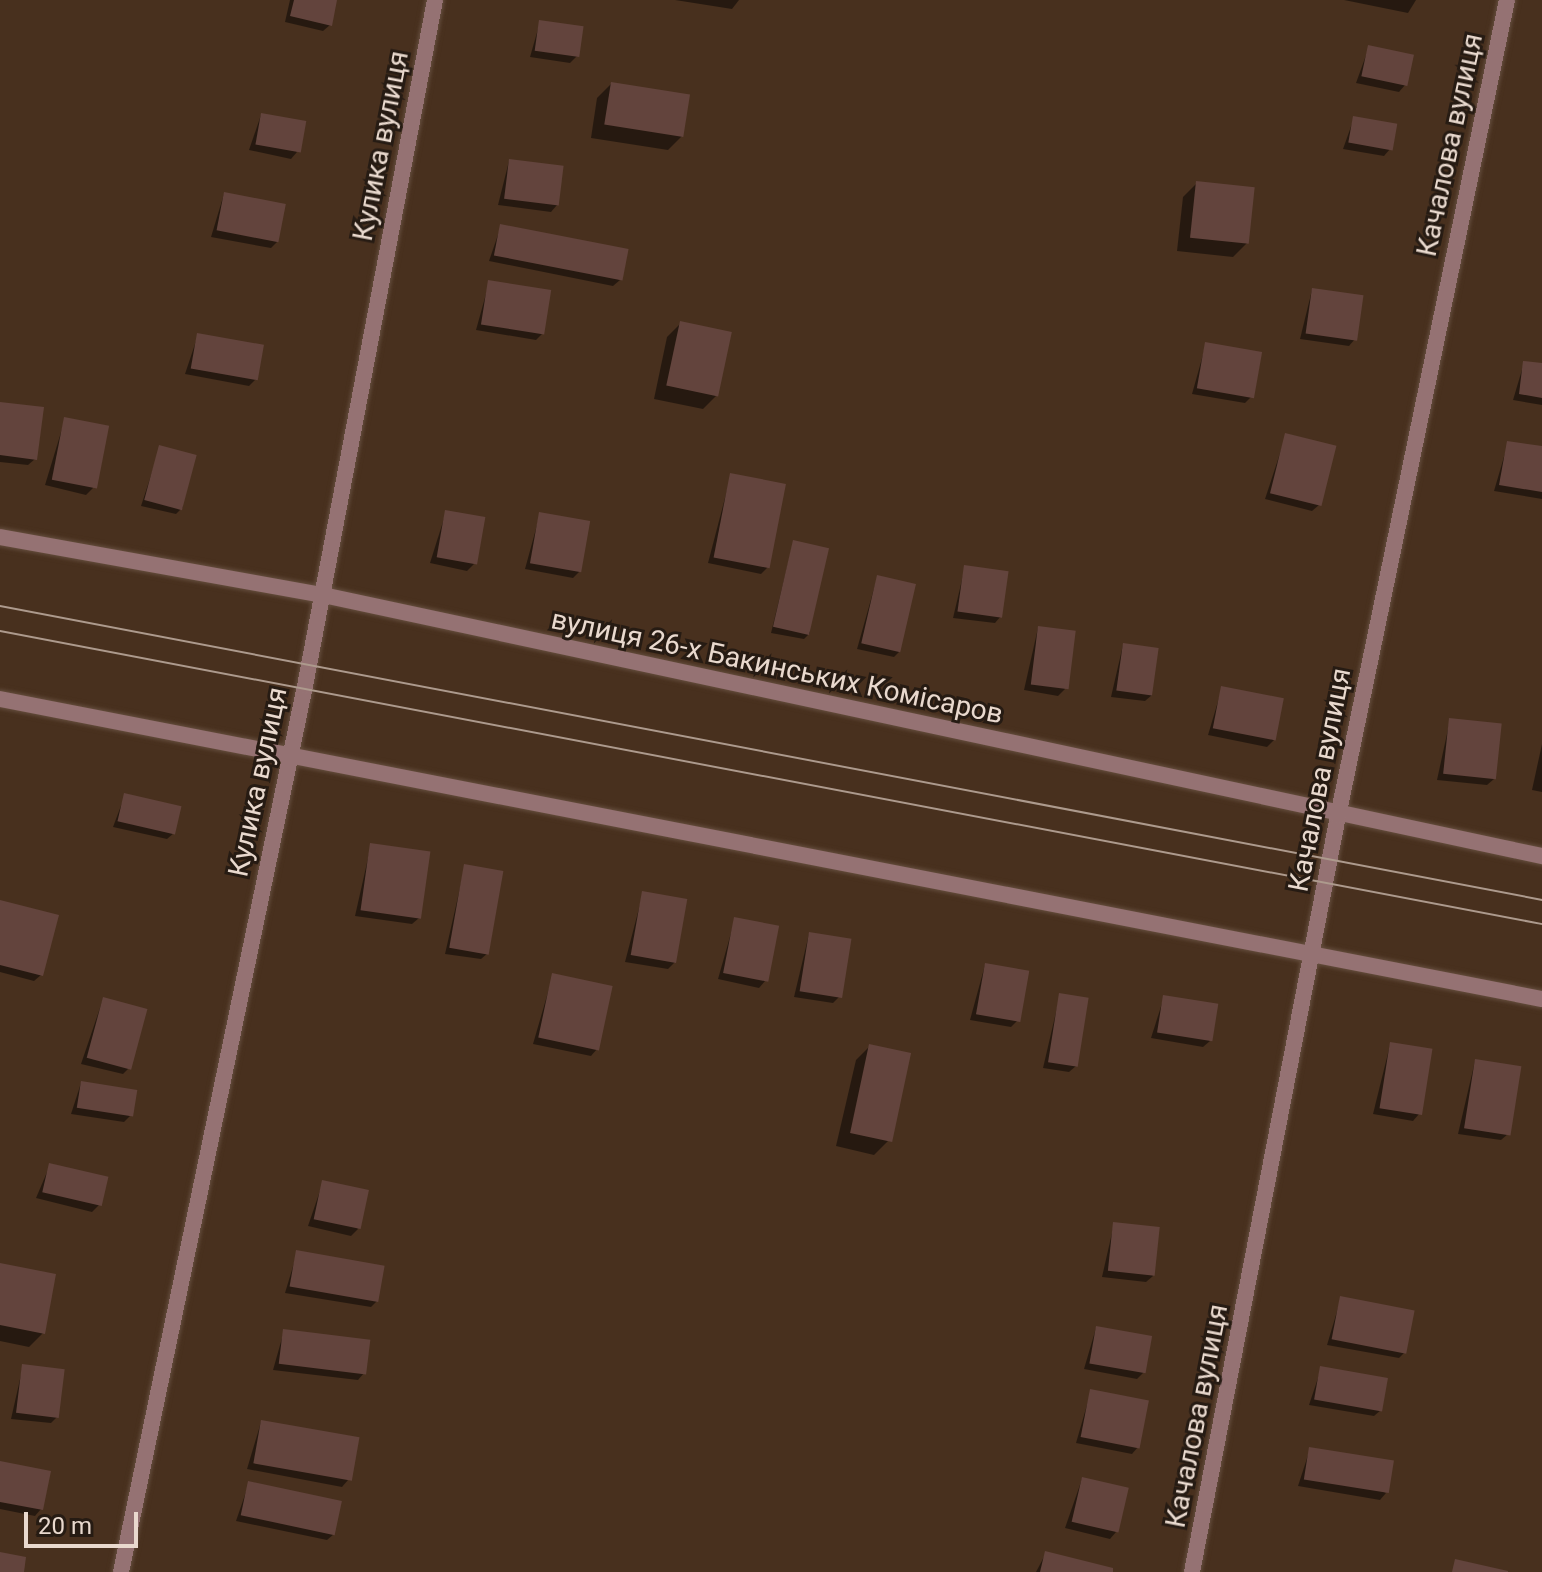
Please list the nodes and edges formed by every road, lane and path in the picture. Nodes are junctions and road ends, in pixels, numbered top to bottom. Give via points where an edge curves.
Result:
1 (435, 0) edge
2 (1507, 0) edge
3 (0, 537) edge
4 (323, 595) junction
5 (0, 699) edge
6 (290, 755) junction
7 (1338, 816) junction
8 (1542, 856) edge
9 (1314, 958) junction
10 (1542, 999) edge
11 (121, 1572) edge
12 (1192, 1572) edge

1 - 4 street, Кулика вулиця
2 - 7 street, Качалова вулиця
3 - 4 street, вулиця 26-х Бакинських Комісаров
4 - 6 street, Кулика вулиця
4 - 7 street, вулиця 26-х Бакинських Комісаров
5 - 6 street
6 - 9 street
6 - 11 street, Кулика вулиця
7 - 8 street, вулиця 26-х Бакинських Комісаров
7 - 9 street, Качалова вулиця
9 - 10 street
9 - 12 street, Качалова вулиця

